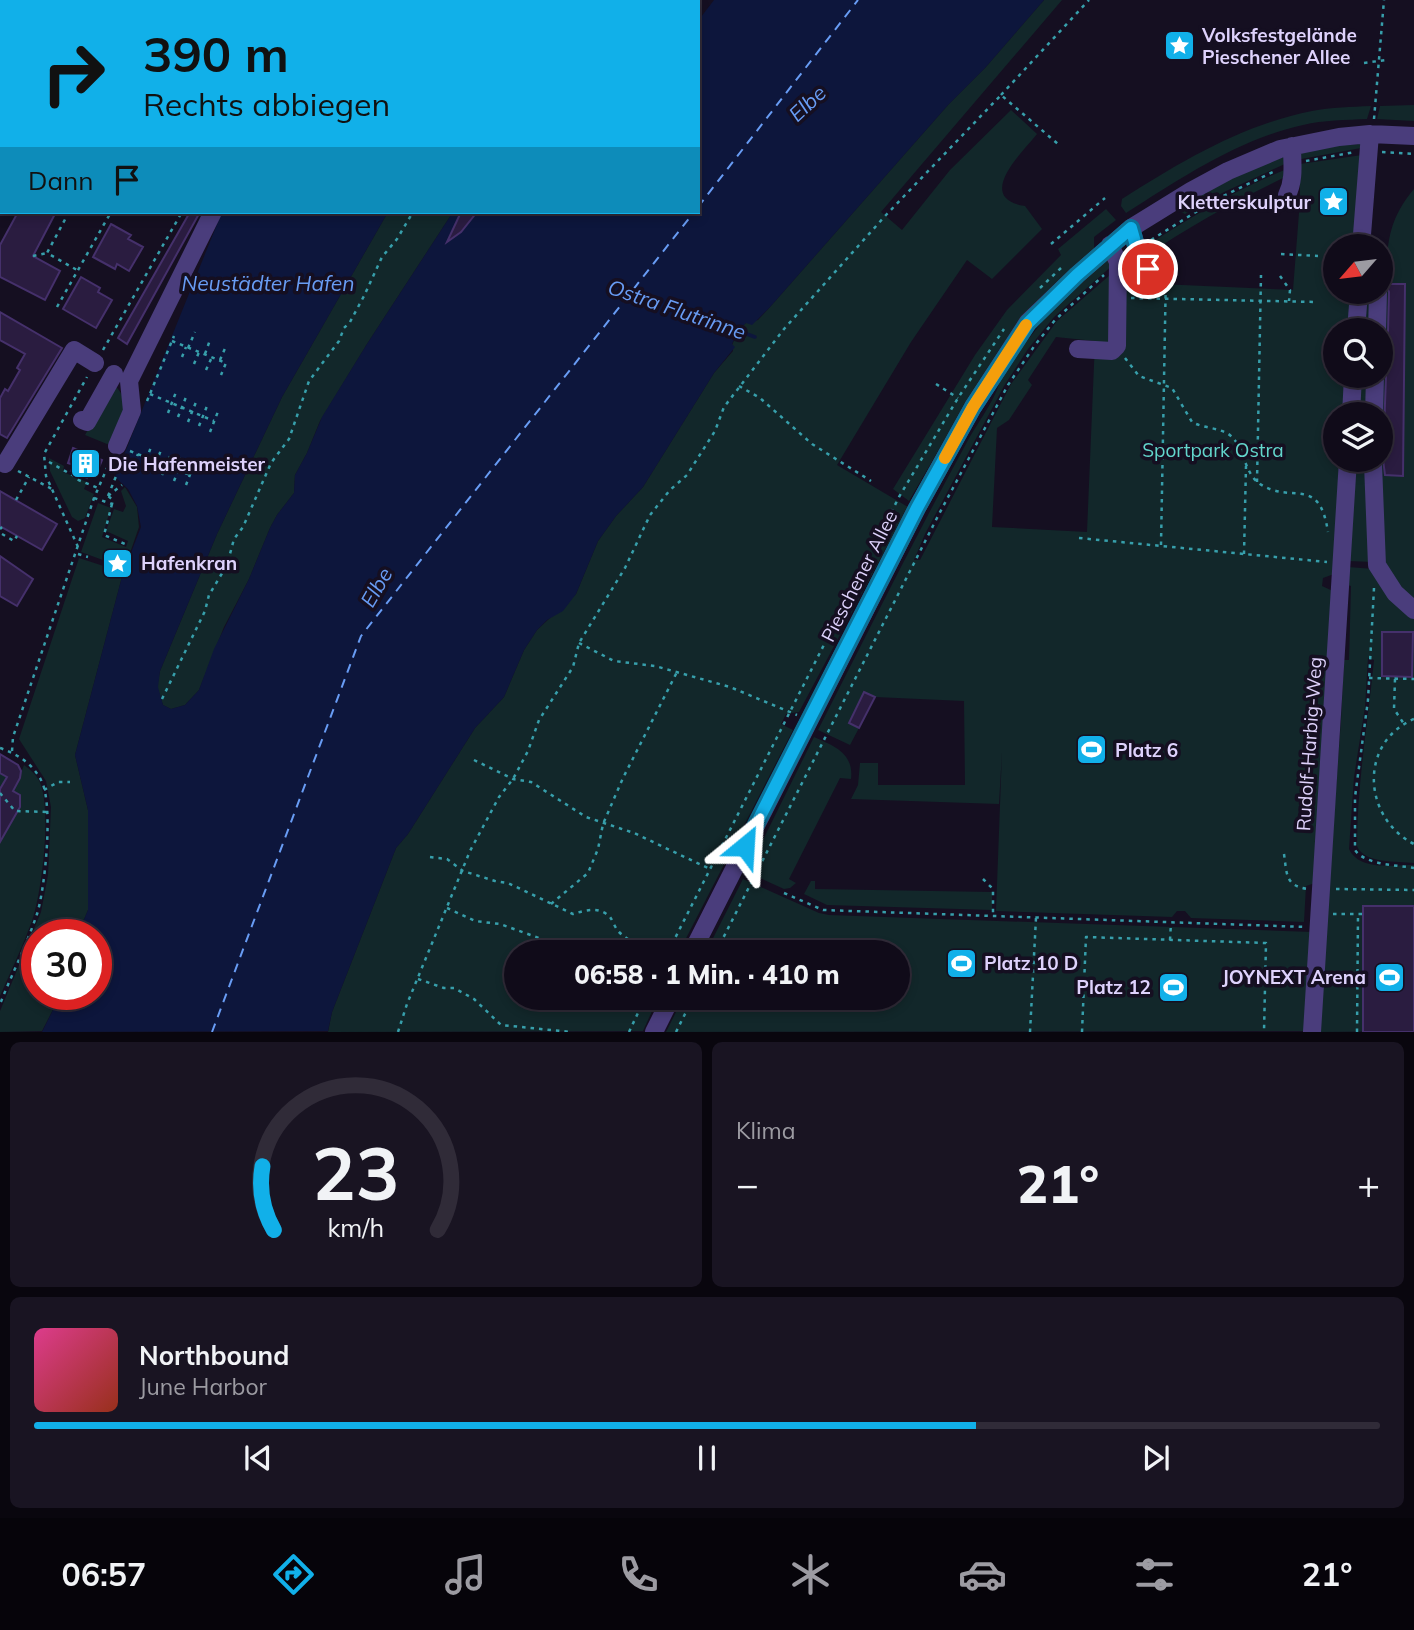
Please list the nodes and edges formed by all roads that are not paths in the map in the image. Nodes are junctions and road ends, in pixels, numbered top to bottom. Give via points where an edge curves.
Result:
1 (1370, 136) junction
2 (1414, 136) edge
3 (1292, 155) junction
4 (1287, 195) dead end
5 (211, 214) edge
6 (1131, 228) junction
7 (1363, 234) edge
8 (1114, 253) junction
9 (1157, 270) road end
10 (1078, 349) dead end
11 (112, 372) junction
12 (82, 419) dead end
13 (122, 448) road end
14 (5, 464) road end
15 (1347, 472) edge
16 (1370, 472) edge
17 (1414, 610) edge
18 (698, 940) edge
19 (665, 1010) edge
20 (654, 1031) edge
21 (1312, 1031) edge

1 - 2 street, Pieschener Allee
1 - 3 street, Pieschener Allee via 1339,137
1 - 7 street
3 - 4 street
3 - 6 street, Pieschener Allee via 1280,149 1228,171
5 - 11 street
6 - 8 street, Pieschener Allee
6 - 9 street via 1140,260
8 - 10 street via 1116,349
8 - 18 street, Pieschener Allee via 1028,323 966,403
11 - 12 street via 87,422
11 - 13 street via 132,411
11 - 14 street via 74,350
15 - 21 street, Rudolf-Harbig-Weg
16 - 17 street via 1377,565 1395,593
19 - 20 street

